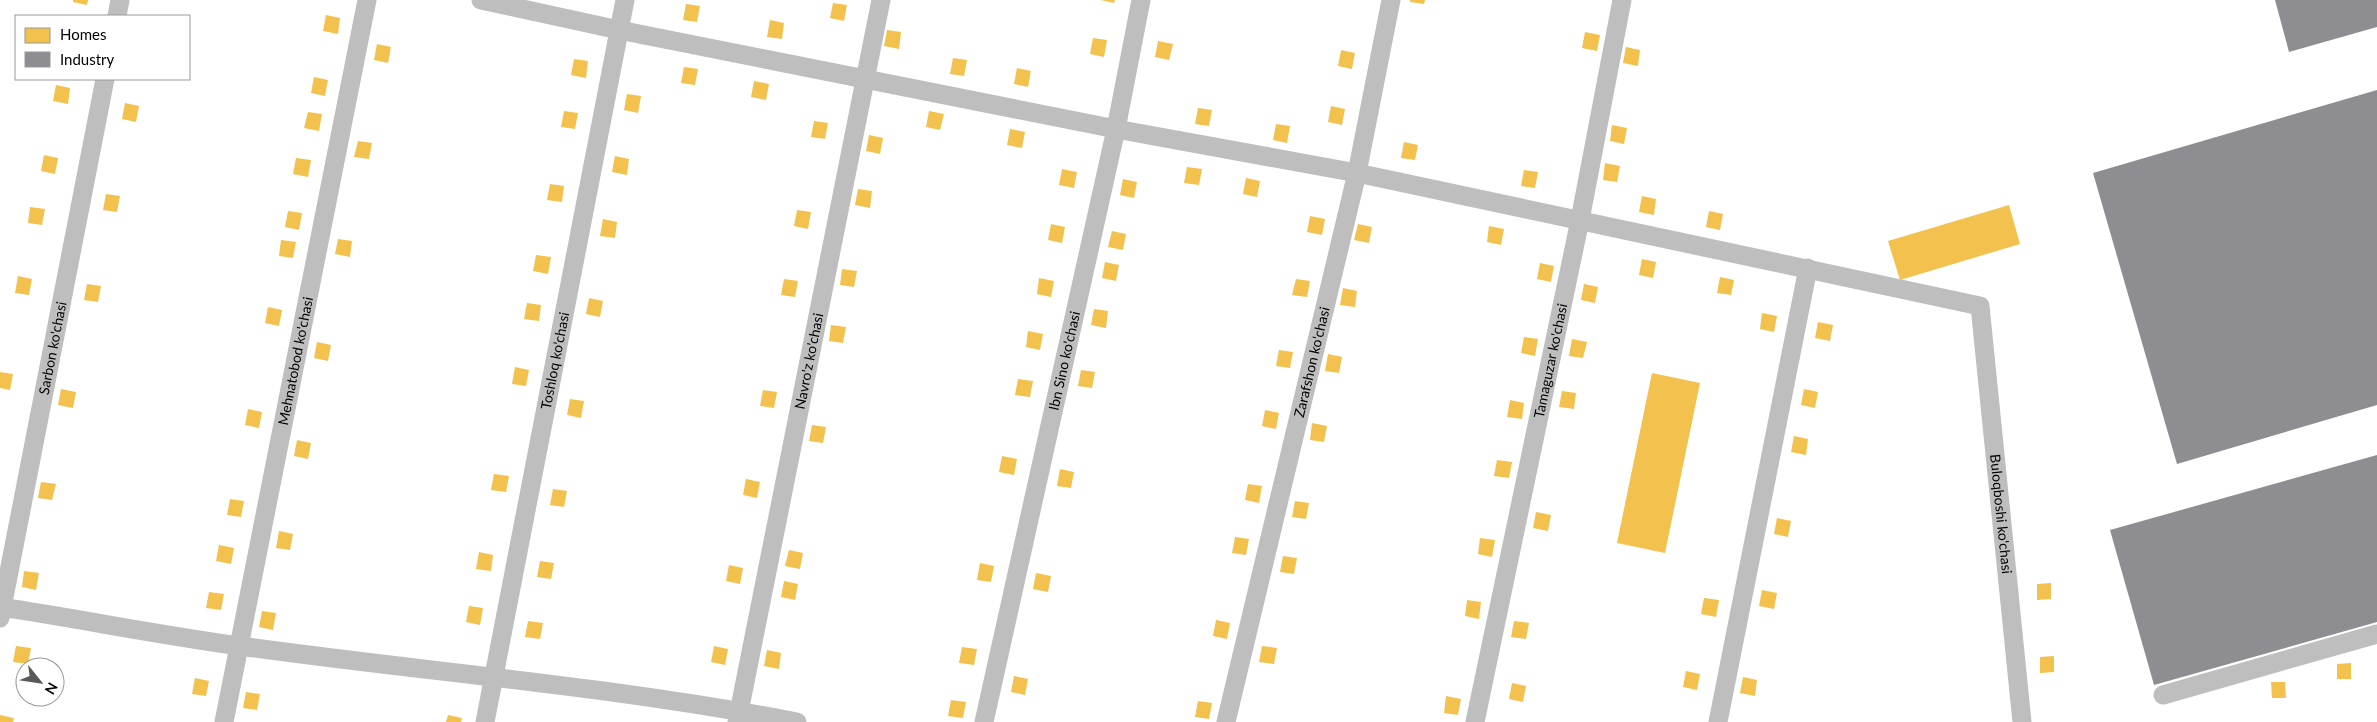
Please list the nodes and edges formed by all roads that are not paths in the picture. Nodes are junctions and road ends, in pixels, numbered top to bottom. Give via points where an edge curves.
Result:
1 (120, 0) edge
2 (368, 0) edge
3 (481, 0) edge
4 (625, 0) edge
5 (881, 0) edge
6 (1141, 0) edge
7 (1391, 0) edge
8 (1622, 0) edge
9 (117, 15) edge
10 (619, 30) junction
11 (866, 79) junction
12 (105, 80) edge
13 (1116, 129) junction
14 (1357, 173) junction
15 (1580, 220) junction
16 (1808, 268) junction
17 (1, 611) edge
18 (2377, 634) edge
19 (239, 646) junction
20 (494, 676) junction
21 (2163, 695) dead end
22 (738, 716) edge
23 (224, 722) edge
24 (485, 722) edge
25 (797, 722) edge
26 (984, 722) edge
27 (1226, 722) edge
28 (1475, 722) edge
29 (1718, 722) edge
30 (2022, 722) edge

1 - 9 street
2 - 19 street, Mehnatobod ko'chasi
3 - 10 street
4 - 10 street, Toshloq ko'chasi
5 - 11 street, Navro'z ko'chasi
6 - 13 street, Ibn Sino ko'chasi
7 - 14 street, Zarafshon ko'chasi
8 - 15 street, Tamaguzar ko'chasi
10 - 11 street
10 - 20 street, Toshloq ko'chasi
11 - 13 street
11 - 22 street, Navro'z ko'chasi
12 - 17 street, Sarbon ko'chasi
13 - 14 street
13 - 26 street, Ibn Sino ko'chasi
14 - 15 street
14 - 27 street, Zarafshon ko'chasi
15 - 16 street
15 - 28 street, Tamaguzar ko'chasi
16 - 29 street
16 - 30 street, Buloqboshi ko'chasi via 1980,306
17 - 19 street
18 - 21 street
19 - 20 street
19 - 23 street, Mehnatobod ko'chasi
20 - 22 street
20 - 24 street, Toshloq ko'chasi
22 - 25 street

